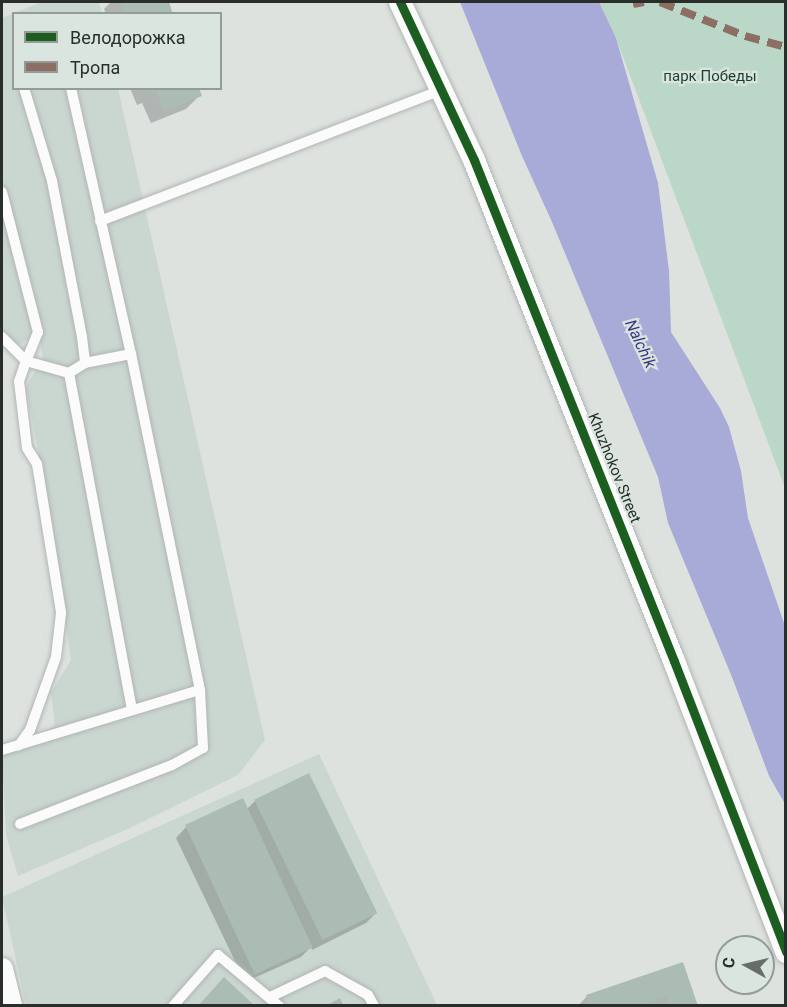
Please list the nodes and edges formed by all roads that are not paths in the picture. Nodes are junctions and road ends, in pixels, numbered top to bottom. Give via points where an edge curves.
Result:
1 (400, 2) edge
2 (25, 90) edge
3 (71, 90) edge
4 (442, 90) junction
5 (2, 192) edge
6 (100, 221) junction
7 (2, 337) edge
8 (130, 354) junction
9 (26, 361) junction
10 (85, 363) junction
11 (69, 373) junction
12 (200, 690) junction
13 (132, 709) junction
14 (19, 745) junction
15 (2, 750) edge
16 (20, 824) dead end
17 (786, 952) edge
18 (2, 969) edge
19 (270, 998) junction
20 (11, 1005) edge
21 (173, 1005) edge
22 (279, 1005) edge
23 (374, 1005) edge

1 - 4 street, Khuzhokov Street
2 - 10 lane via 52,182
3 - 6 lane
4 - 6 lane
4 - 17 street, Khuzhokov Street via 474,160 605,487
5 - 9 lane via 38,332
6 - 8 lane
7 - 9 lane
8 - 10 lane
8 - 12 lane
9 - 11 lane
9 - 14 lane via 19,381 27,448 36,464 61,613 56,657 30,730
10 - 11 lane
11 - 13 lane
12 - 13 lane
12 - 16 lane via 203,748 172,765
13 - 14 lane
14 - 15 lane
18 - 20 street
19 - 21 lane via 218,955
19 - 22 lane
19 - 23 lane via 326,971 368,995

